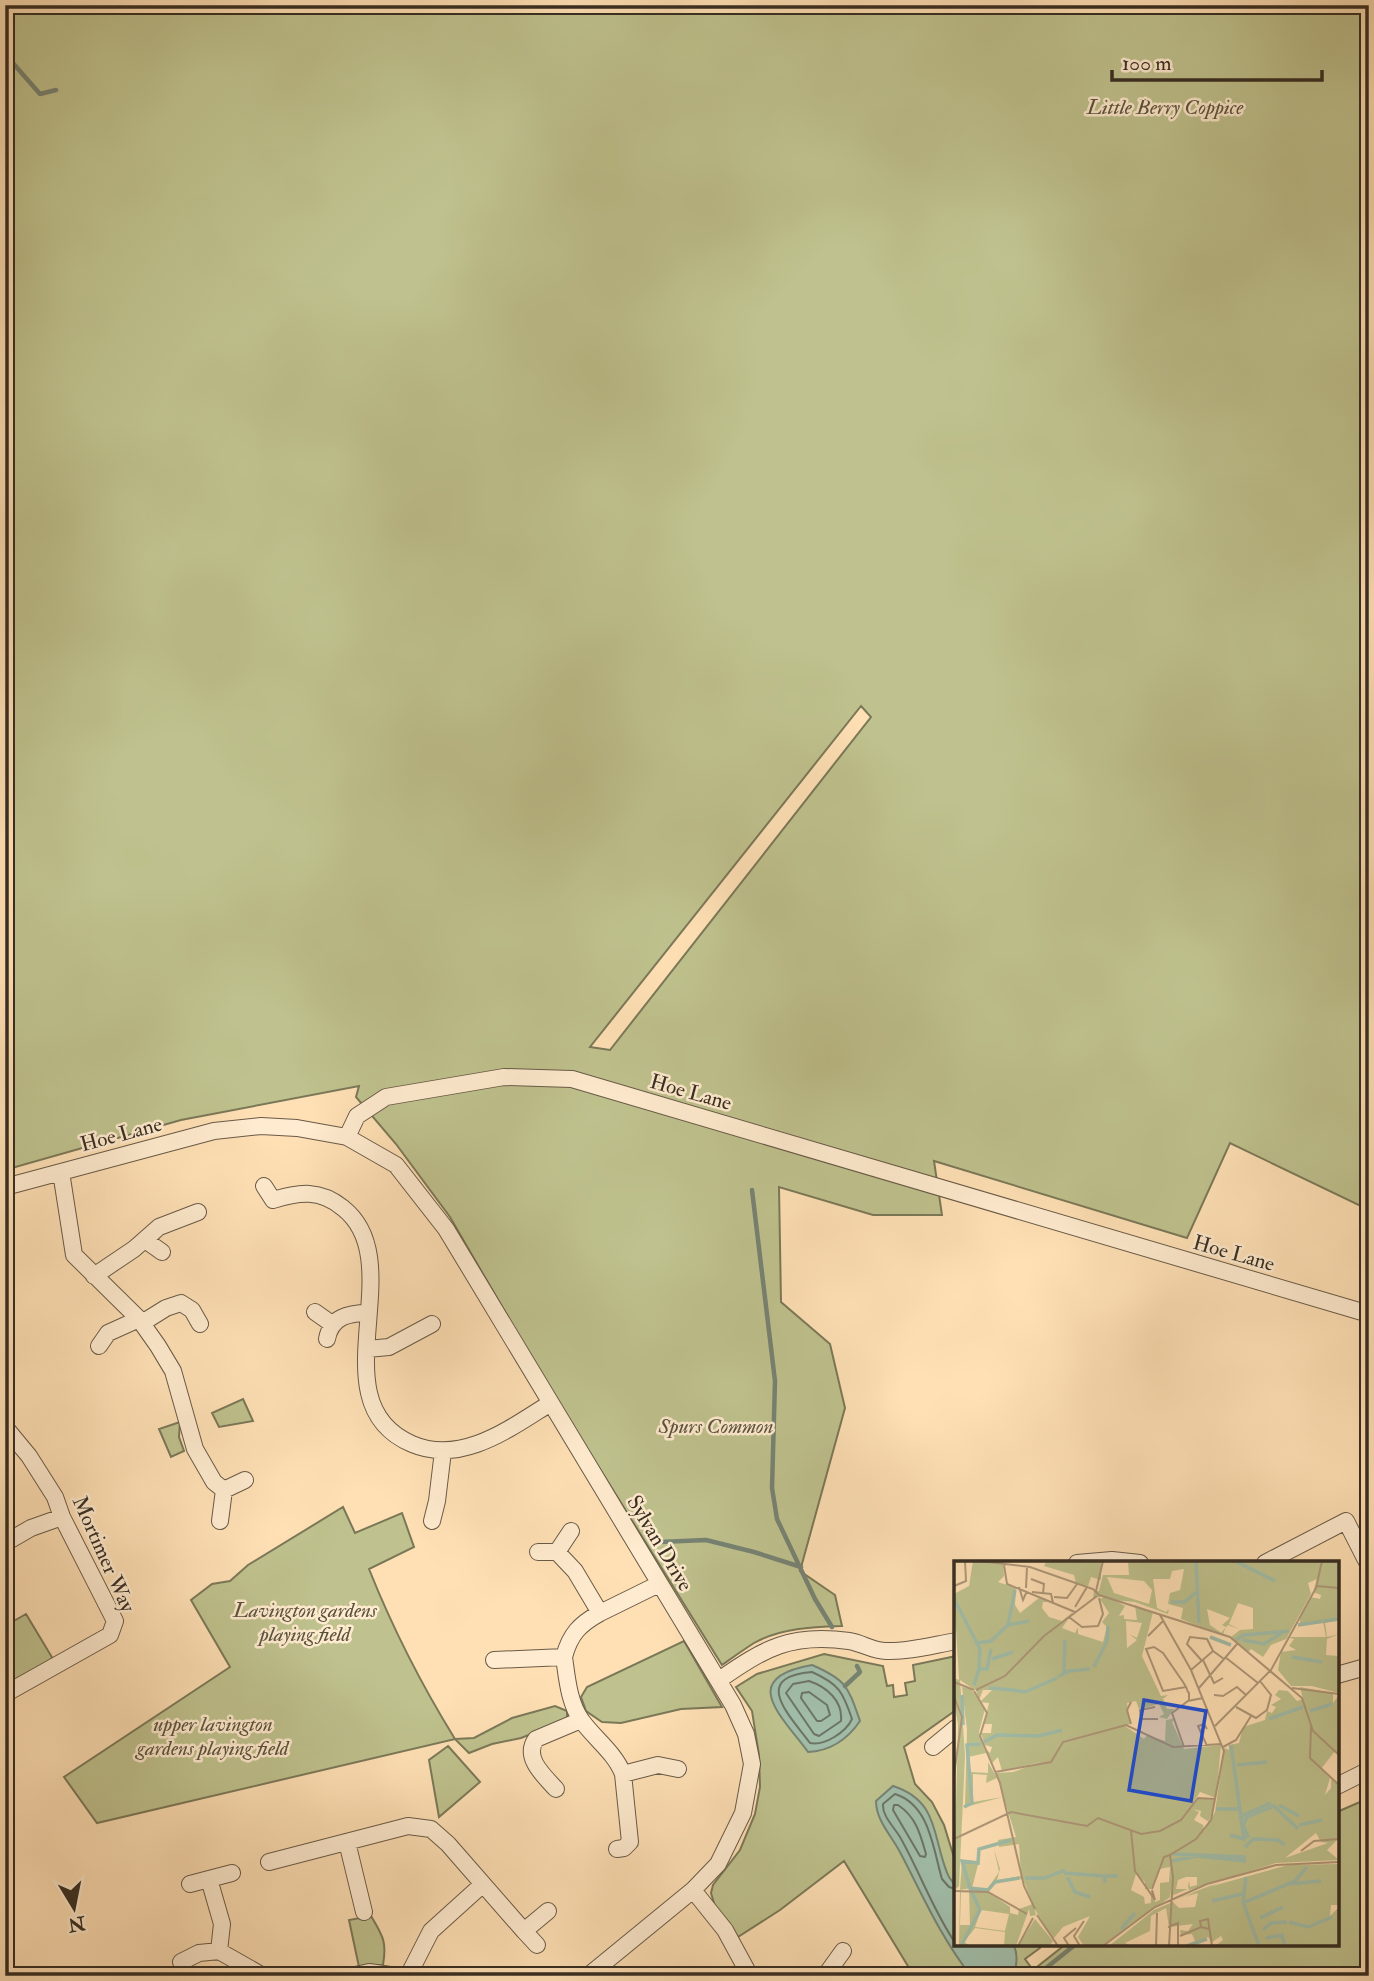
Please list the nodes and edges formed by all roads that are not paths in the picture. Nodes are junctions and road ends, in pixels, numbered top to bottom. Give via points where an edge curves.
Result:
1 (347, 1137) junction
2 (61, 1172) junction
3 (264, 1186) dead end
4 (5, 1187) edge
5 (273, 1200) junction
6 (198, 1212) dead end
7 (278, 1217) dead end
8 (145, 1240) junction
9 (162, 1252) dead end
10 (94, 1276) junction
11 (315, 1312) dead end
12 (368, 1313) junction
13 (1369, 1314) edge
14 (141, 1321) junction
15 (200, 1324) dead end
16 (432, 1324) dead end
17 (99, 1346) dead end
18 (367, 1349) junction
19 (550, 1404) junction
20 (5, 1427) edge
21 (443, 1451) junction
22 (245, 1480) dead end
23 (224, 1490) junction
24 (62, 1517) junction
25 (220, 1521) dead end
26 (432, 1521) dead end
27 (571, 1531) dead end
28 (5, 1543) edge
29 (538, 1552) dead end
30 (557, 1552) junction
31 (1100, 1561) edge
32 (1121, 1561) edge
33 (1269, 1561) edge
34 (1369, 1566) edge
35 (659, 1584) junction
36 (600, 1613) junction
37 (954, 1641) edge
38 (565, 1657) junction
39 (494, 1660) dead end
40 (1369, 1665) edge
41 (1339, 1674) edge
42 (719, 1680) junction
43 (5, 1694) edge
44 (581, 1720) junction
45 (954, 1730) edge
46 (933, 1747) dead end
47 (678, 1769) dead end
48 (1369, 1770) edge
49 (623, 1774) junction
50 (1339, 1785) edge
51 (556, 1789) dead end
52 (347, 1842) junction
53 (617, 1849) dead end
54 (269, 1863) dead end
55 (232, 1873) dead end
56 (209, 1879) junction
57 (190, 1884) dead end
58 (483, 1884) junction
59 (693, 1890) junction
60 (548, 1911) dead end
61 (364, 1912) dead end
62 (524, 1931) junction
63 (537, 1945) dead end
64 (219, 1951) junction
65 (843, 1951) dead end
66 (181, 1962) dead end
67 (263, 1976) edge
68 (351, 1976) edge
69 (397, 1976) edge
70 (408, 1976) edge
71 (588, 1976) edge
72 (750, 1976) edge
73 (825, 1976) edge

1 - 2 street, Hoe Lane via 261,1126 214,1131
1 - 13 street, Hoe Lane via 357,1116 386,1097 505,1077 572,1079
1 - 19 street, Sylvan Drive via 396,1165 446,1229
2 - 4 street, Hoe Lane
2 - 10 street via 75,1255
3 - 5 street
5 - 7 street
5 - 12 street via 319,1194 348,1212 368,1251
6 - 8 street via 159,1227
8 - 9 street
8 - 10 street
10 - 14 street
11 - 12 street via 329,1332 345,1315
12 - 18 street
14 - 15 street via 181,1303
14 - 17 street via 108,1333
14 - 23 street via 173,1371 195,1449 214,1482
16 - 18 street via 397,1344
18 - 21 street via 368,1388 380,1419 400,1438
19 - 21 street via 497,1437
19 - 35 street, Sylvan Drive
20 - 24 street, Mortimer Way via 55,1497
21 - 26 street
22 - 23 street
23 - 25 street
24 - 28 street
24 - 43 street, Mortimer Way via 115,1621 114,1629
27 - 30 street
29 - 30 street
30 - 36 street via 582,1581
31 - 32 street
33 - 34 street via 1346,1521
35 - 36 street
35 - 42 street, Sylvan Drive
36 - 38 street via 576,1630
37 - 42 street via 884,1651 855,1642 802,1640 772,1647
38 - 39 street
38 - 44 street via 569,1689
40 - 41 street
42 - 59 street, Sylvan Drive via 746,1734 752,1764 743,1814 718,1864
44 - 49 street via 620,1764
44 - 51 street via 536,1739 532,1745 534,1761
45 - 46 street
47 - 49 street via 658,1765
48 - 50 street
49 - 53 street via 630,1842
52 - 54 street
52 - 58 street via 408,1826 431,1829
52 - 61 street
55 - 56 street
56 - 57 street
56 - 64 street via 222,1924
58 - 62 street
58 - 70 street via 431,1931
59 - 71 street, Sylvan Drive
59 - 72 street via 725,1930
60 - 62 street
62 - 63 street
64 - 66 street via 199,1953
64 - 67 street
65 - 73 street
68 - 69 street via 369,1972

